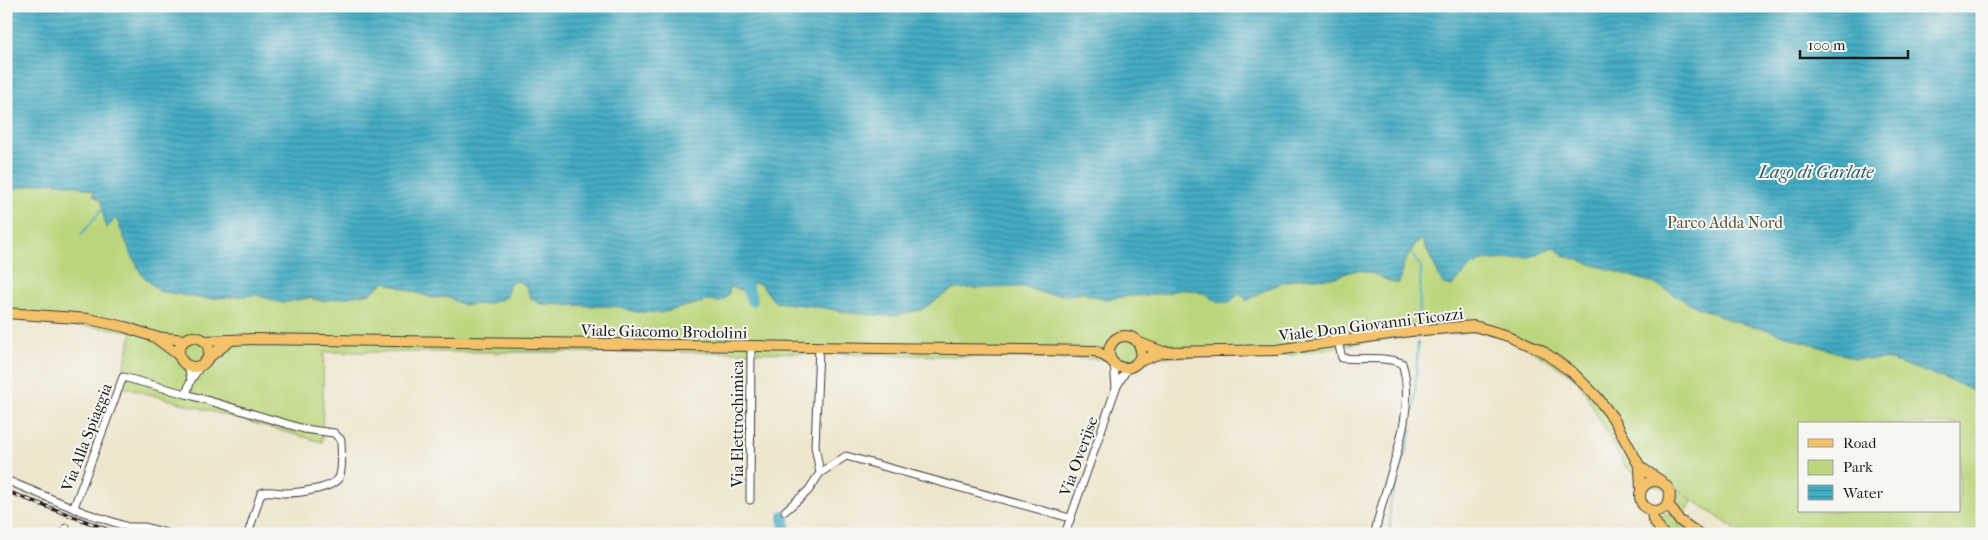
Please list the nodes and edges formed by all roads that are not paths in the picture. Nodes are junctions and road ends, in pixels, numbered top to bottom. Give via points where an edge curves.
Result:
1 (6, 313) edge
2 (155, 338) junction
3 (185, 340) junction
4 (231, 340) junction
5 (205, 341) junction
6 (1113, 341) junction
7 (1137, 342) junction
8 (1338, 342) junction
9 (751, 348) junction
10 (819, 348) junction
11 (1096, 351) junction
12 (1163, 352) junction
13 (180, 356) junction
14 (205, 362) junction
15 (1113, 362) junction
16 (1132, 364) junction
17 (188, 365) junction
18 (191, 380) junction
19 (1116, 388) junction
20 (186, 394) junction
21 (1640, 467) junction
22 (820, 473) junction
23 (6, 480) edge
24 (1661, 482) junction
25 (1641, 490) junction
26 (750, 500) dead end
27 (1668, 504) junction
28 (74, 507) junction
29 (785, 511) dead end
30 (1652, 511) junction
31 (1070, 518) junction
32 (170, 534) edge
33 (248, 534) edge
34 (1065, 534) edge
35 (1375, 534) edge
36 (1663, 534) edge
37 (1698, 534) edge

1 - 2 main road via 89,319
2 - 3 main road
2 - 13 main road
3 - 5 main road via 198,337
3 - 13 main road via 180,347
4 - 5 main road, Viale Giacomo Brodolini
4 - 9 main road, Viale Giacomo Brodolini
4 - 14 main road
5 - 14 main road via 209,349
6 - 7 main road via 1128,336
6 - 11 main road
6 - 15 main road via 1109,351
7 - 12 main road, Viale Don Giovanni Ticozzi
7 - 16 main road via 1140,352
8 - 12 main road, Viale Don Giovanni Ticozzi via 1277,350
8 - 21 main road, Viale Don Giovanni Ticozzi via 1410,331 1474,326 1512,337 1541,350 1573,373 1597,397 1613,418
8 - 35 street via 1342,358 1388,358 1402,364 1406,378 1406,412 1379,507
9 - 10 main road, Viale Giacomo Brodolini
9 - 26 street, Via Elettrochimica
10 - 11 main road, Viale Giacomo Brodolini
10 - 22 street via 815,446
11 - 15 main road
12 - 16 main road, Viale Don Giovanni Ticozzi
13 - 17 main road
14 - 17 main road
14 - 18 street
15 - 16 main road
15 - 19 street, Via Overijse
16 - 19 street, Via Overijse
17 - 18 street
18 - 20 street
19 - 31 street, Via Overijse
20 - 28 street, Via Alla Spiaggia via 123,377
20 - 33 street via 304,429 334,433 341,440 340,476 336,483 284,493 267,490 261,493
21 - 24 main road, Viale Don Giovanni Ticozzi
21 - 25 main road, Viale Don Giovanni Ticozzi
22 - 29 street via 808,491
22 - 31 street via 846,456
23 - 28 street
24 - 25 main road via 1652,481
24 - 27 main road via 1670,493
25 - 30 main road via 1642,504
27 - 30 main road via 1661,510
27 - 37 main road via 1679,520
28 - 32 street via 128,527 146,527
30 - 36 main road
31 - 34 street, Via Overijse

